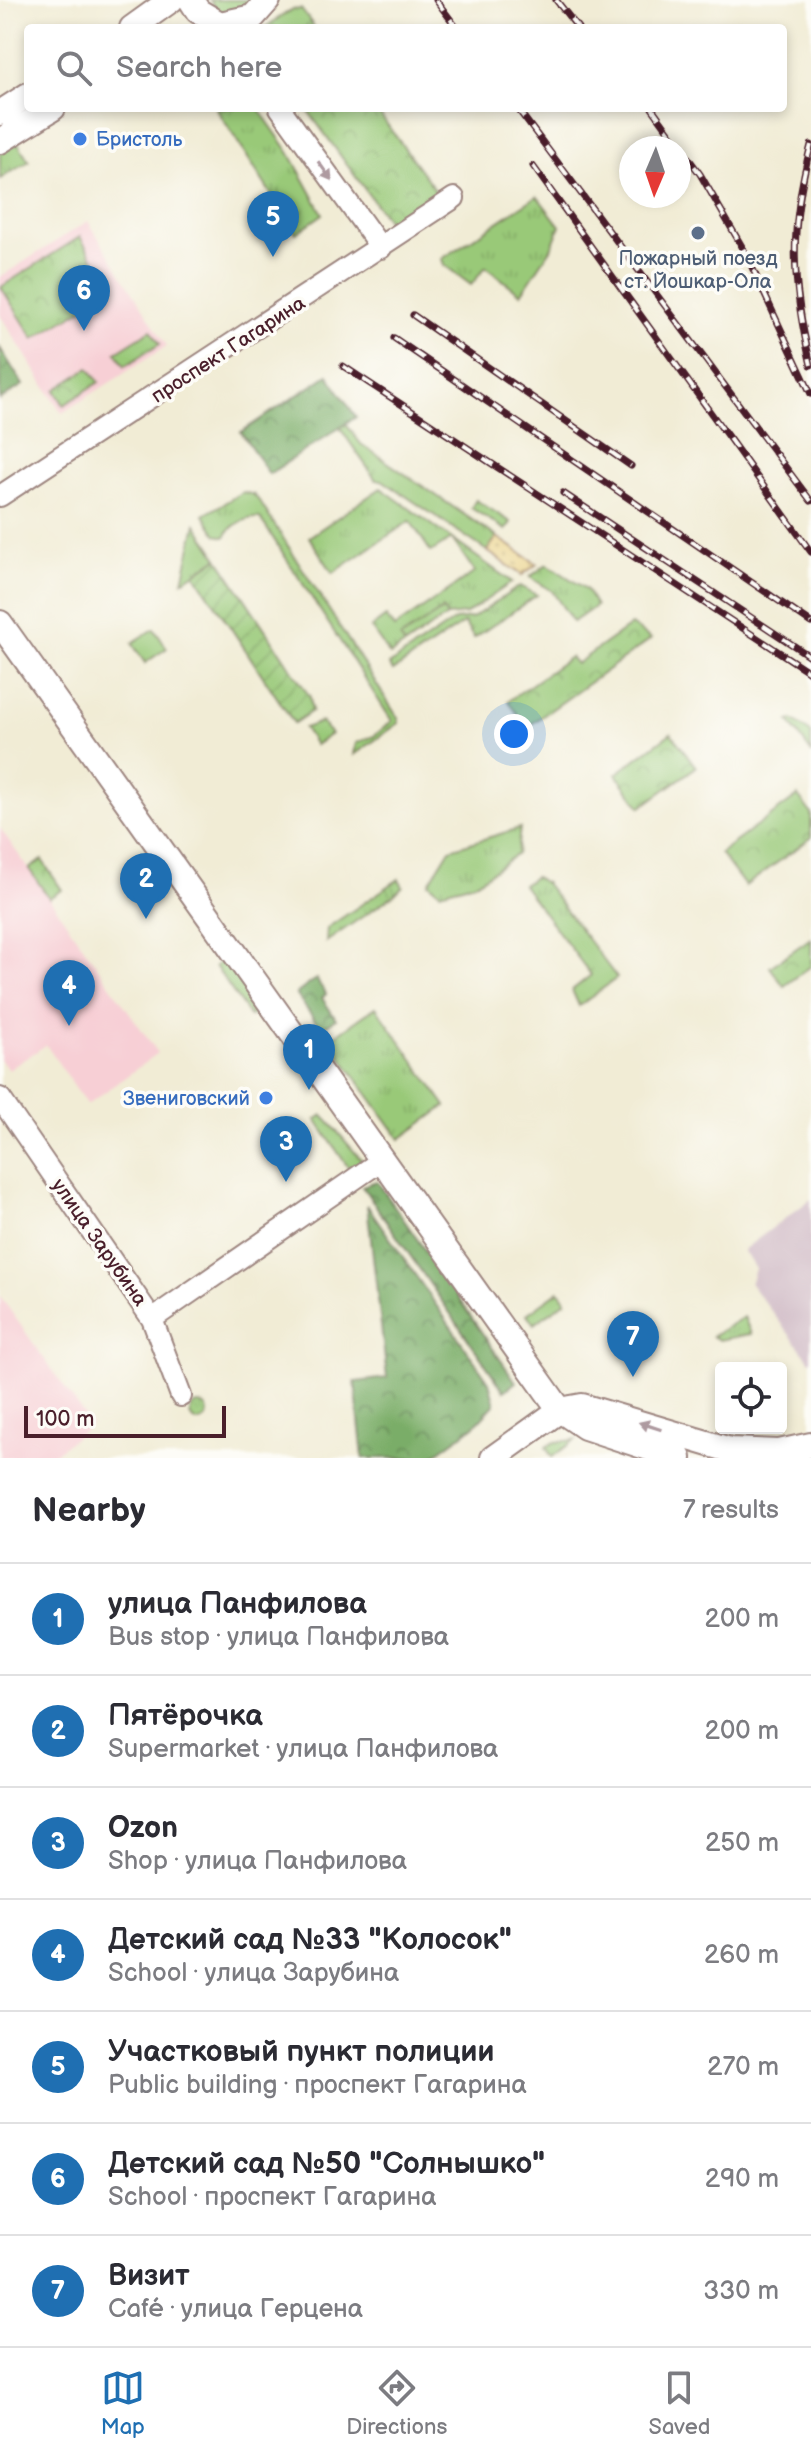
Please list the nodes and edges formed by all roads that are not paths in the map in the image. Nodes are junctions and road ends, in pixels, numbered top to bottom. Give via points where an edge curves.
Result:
1 (171, 0) edge
2 (191, 0) edge
3 (268, 0) edge
4 (138, 24) edge
5 (217, 24) edge
6 (225, 24) edge
7 (24, 98) edge
8 (47, 112) edge
9 (283, 112) edge
10 (0, 113) edge
11 (0, 141) edge
12 (454, 198) dead end
13 (381, 248) junction
14 (0, 496) edge
15 (0, 623) edge
16 (0, 1098) edge
17 (382, 1160) junction
18 (152, 1319) junction
19 (535, 1374) junction
20 (181, 1396) dead end
21 (560, 1410) junction
22 (589, 1417) junction
23 (528, 1432) junction
24 (811, 1445) edge
25 (493, 1458) edge
26 (679, 1458) edge

1 - 4 main road
2 - 5 main road
3 - 6 main road via 247,21
7 - 10 main road
8 - 11 main road
9 -> 13 street
12 - 13 street, проспект Гагарина
13 - 14 street, проспект Гагарина
15 - 17 main road
16 - 18 street, улица Зарубина
17 - 18 street
17 - 19 main road
18 - 20 street, улица Зарубина
19 - 21 main road
19 - 22 main road
19 - 23 main road via 536,1408
21 - 22 main road
21 - 23 main road
22 - 23 main road
24 -> 22 main road via 779,1452 730,1450
22 - 26 main road
23 - 25 main road

